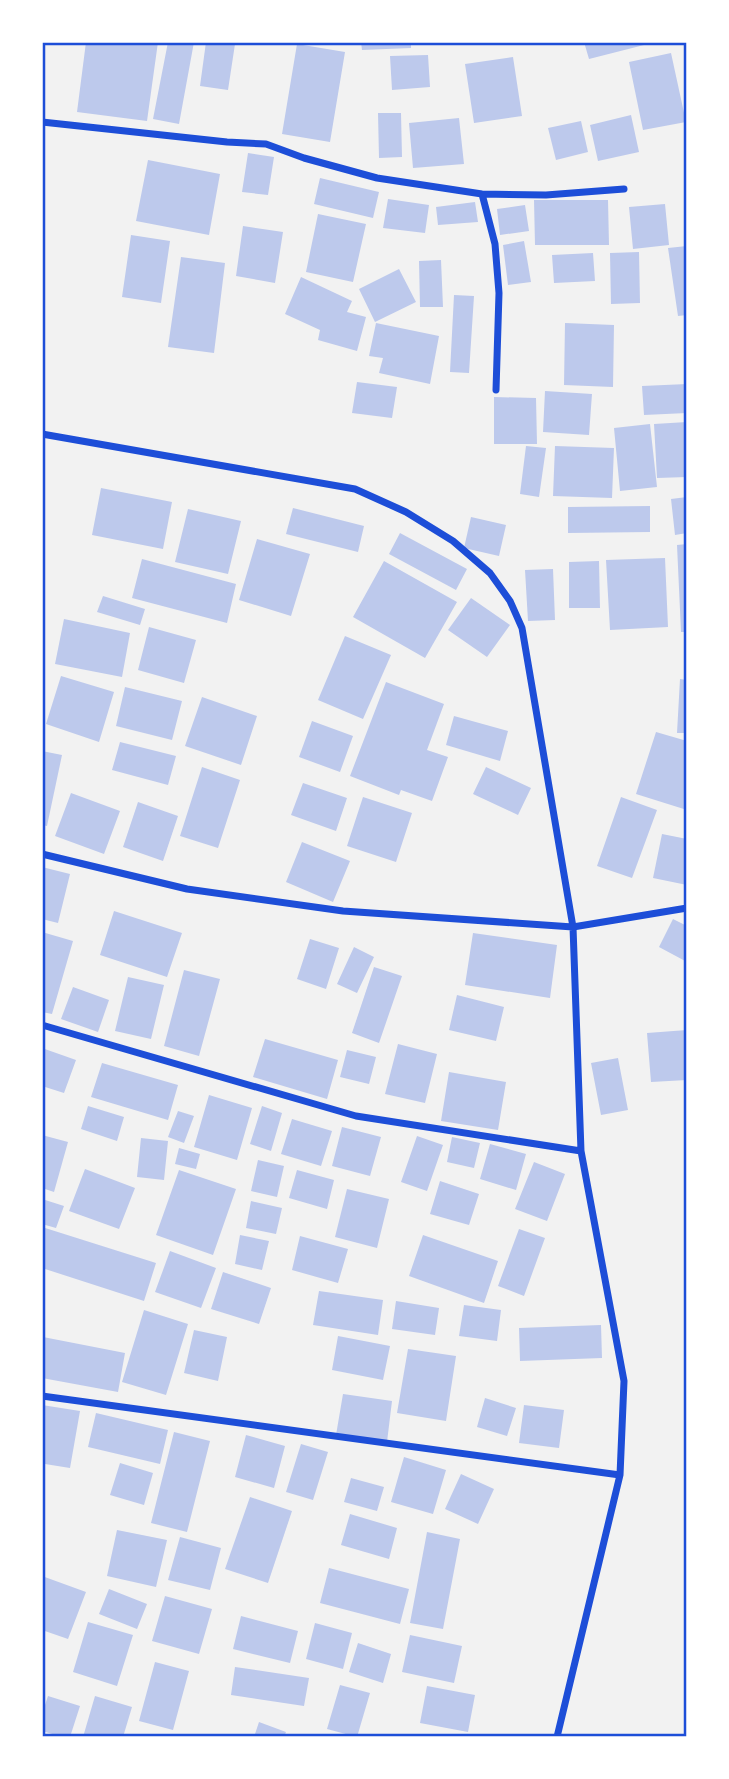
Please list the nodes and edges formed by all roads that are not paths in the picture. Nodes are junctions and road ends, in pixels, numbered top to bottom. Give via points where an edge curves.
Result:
1 (42, 122) edge
2 (624, 189) dead end
3 (482, 194) junction
4 (496, 390) dead end
5 (42, 433) edge
6 (42, 854) edge
7 (687, 908) edge
8 (573, 927) junction
9 (42, 1025) edge
10 (581, 1151) junction
11 (42, 1396) edge
12 (620, 1475) junction
13 (557, 1737) edge

1 - 3 street via 266,144 376,178
2 - 3 street
3 - 4 street via 495,244 499,293
5 - 8 street via 355,489 406,512 453,541 490,573 522,628
6 - 8 street via 187,889 317,907
7 - 8 street
8 - 10 street
9 - 10 street via 356,1116
10 - 12 street via 624,1381
11 - 12 street
12 - 13 street

